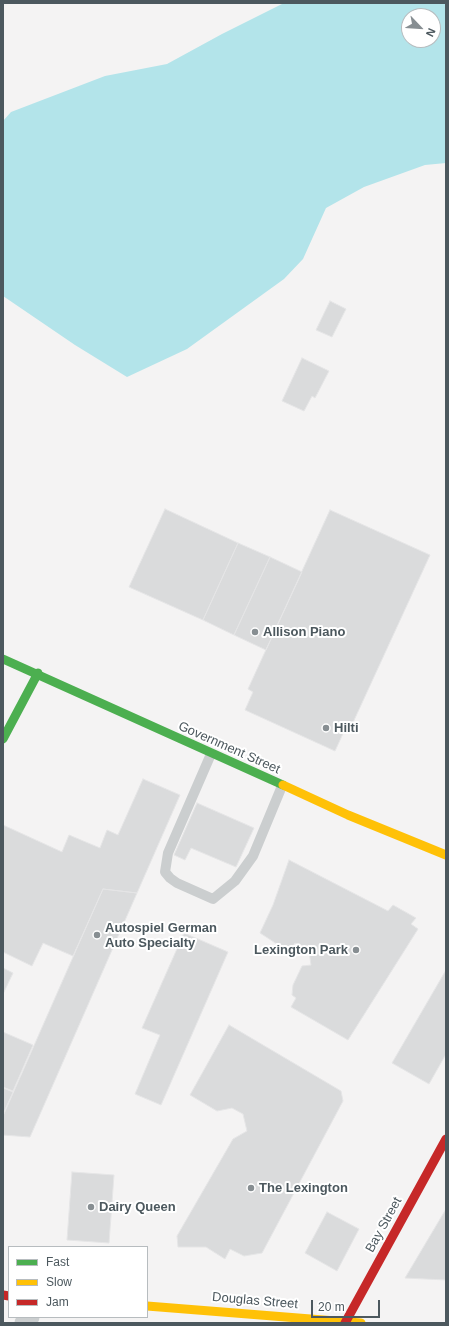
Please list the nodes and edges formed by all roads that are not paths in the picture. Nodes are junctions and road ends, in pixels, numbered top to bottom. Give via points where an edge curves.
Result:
1 (3, 659) edge
2 (38, 674) junction
3 (3, 739) edge
4 (211, 754) junction
5 (282, 786) junction
6 (446, 855) edge
7 (446, 1139) edge
8 (148, 1306) edge
9 (212, 1311) junction
10 (345, 1322) edge
11 (223, 1323) edge
12 (361, 1323) edge

1 - 2 main road, Government Street
2 - 3 main road
2 - 4 main road, Government Street
4 - 5 main road, Government Street
4 - 5 lane via 166,858 165,872 177,883 213,899 235,881 253,856
5 - 6 main road, Government Street via 348,816
7 - 10 main road, Bay Street
8 - 9 main road, Douglas Street
9 - 10 main road, Douglas Street
9 - 11 main road
10 - 12 main road, Douglas Street

